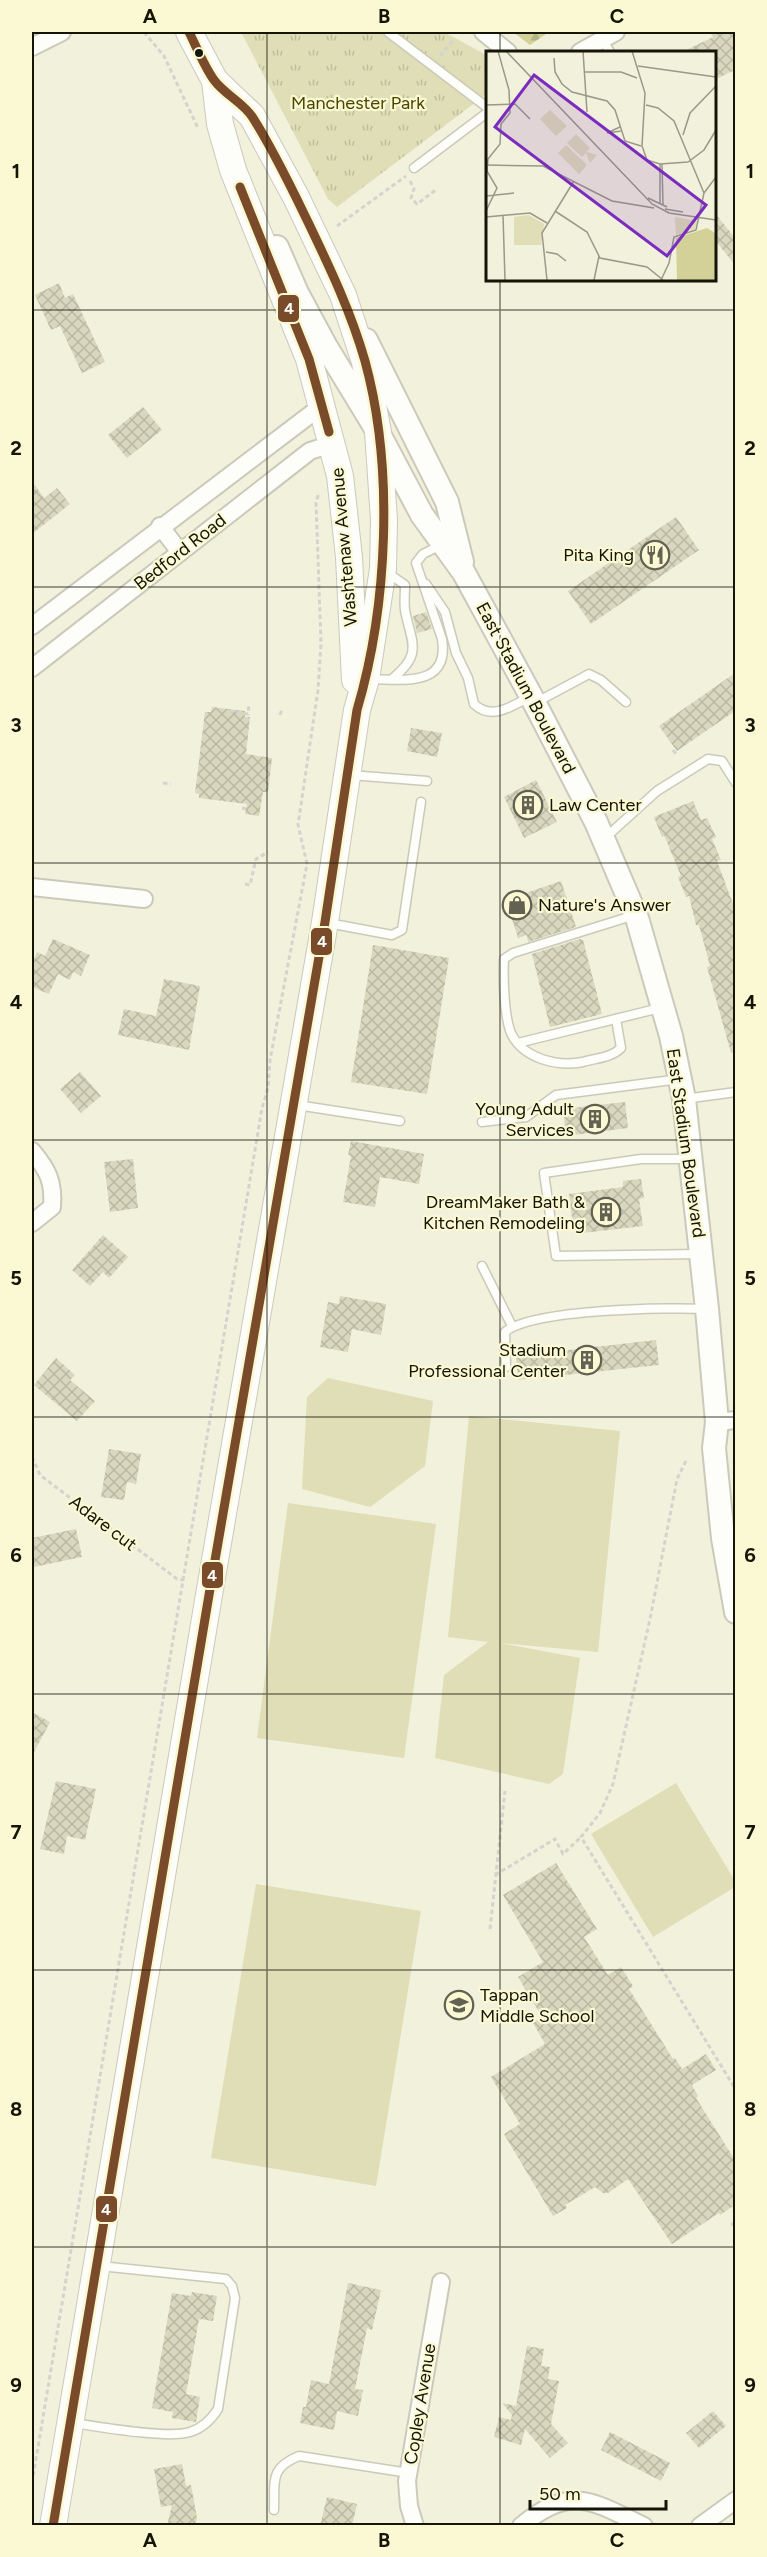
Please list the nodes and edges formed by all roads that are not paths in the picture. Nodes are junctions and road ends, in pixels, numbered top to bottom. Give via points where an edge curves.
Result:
1 (62, 32) edge
2 (189, 32) edge
3 (388, 32) edge
4 (483, 32) edge
5 (609, 41) edge
6 (32, 47) edge
7 (507, 51) edge
8 (583, 51) edge
9 (215, 81) junction
10 (486, 108) edge
11 (486, 112) edge
12 (414, 168) dead end
13 (234, 170) junction
14 (343, 295) junction
15 (323, 407) junction
16 (378, 432) junction
17 (332, 444) junction
18 (160, 526) junction
19 (443, 544) junction
20 (180, 552) junction
21 (383, 569) junction
22 (418, 572) junction
23 (464, 573) junction
24 (32, 626) edge
25 (440, 632) junction
26 (456, 652) junction
27 (32, 668) edge
28 (366, 679) junction
29 (392, 679) junction
30 (533, 700) junction
31 (626, 702) dead end
32 (357, 710) junction
33 (347, 774) junction
34 (428, 781) dead end
35 (735, 783) edge
36 (421, 802) dead end
37 (604, 839) junction
38 (32, 887) edge
39 (144, 899) dead end
40 (636, 915) junction
41 (325, 922) junction
42 (663, 1008) junction
43 (615, 1019) junction
44 (518, 1043) junction
45 (682, 1089) junction
46 (735, 1092) edge
47 (294, 1104) junction
48 (400, 1121) dead end
49 (482, 1122) dead end
50 (32, 1151) edge
51 (692, 1159) junction
52 (32, 1223) edge
53 (702, 1254) junction
54 (482, 1266) dead end
55 (707, 1309) junction
56 (512, 1326) junction
57 (506, 1366) dead end
58 (726, 1421) edge
59 (735, 1612) edge
60 (97, 2265) junction
61 (441, 2283) dead end
62 (70, 2423) junction
63 (409, 2472) junction
64 (735, 2500) edge
65 (274, 2510) dead end
66 (53, 2526) edge
67 (415, 2526) edge
68 (521, 2526) edge
69 (644, 2526) edge
70 (700, 2526) edge

1 - 6 street
2 - 9 main road, Washtenaw Avenue
3 - 10 lane
4 - 7 street
5 - 8 street
9 - 13 main road, Washtenaw Avenue via 220,124
9 - 14 main road, Washtenaw Avenue via 252,116 316,235
11 - 12 lane
13 - 15 main road, Washtenaw Avenue via 309,359
13 - 16 main road, East Stadium Boulevard via 269,227 324,345
14 - 16 main road, Washtenaw Avenue via 364,362
14 - 23 main road, East Stadium Boulevard via 447,502
15 - 17 main road, Washtenaw Avenue
15 - 18 street, Bedford Road
16 - 19 main road, East Stadium Boulevard via 422,515
16 - 21 main road, Washtenaw Avenue
17 - 20 street, Bedford Road via 310,450
17 - 32 main road, Washtenaw Avenue via 340,476 349,557
18 - 20 street
18 - 24 street, Bedford Road
19 - 22 lane via 419,558
19 - 23 main road, East Stadium Boulevard
20 - 27 street, Bedford Road
21 - 28 main road, Washtenaw Avenue
21 - 29 lane via 405,585 405,610 414,644 405,669
22 - 25 lane
22 - 26 lane via 445,612
23 - 30 main road, East Stadium Boulevard
25 - 26 lane
25 - 29 lane via 444,651 442,662 434,671 426,678
26 - 30 lane via 468,678 471,698 479,708 500,712
28 - 29 lane
28 - 32 main road, Washtenaw Avenue
30 - 31 lane via 589,674
30 - 37 main road, East Stadium Boulevard
32 - 33 main road, Washtenaw Avenue
33 - 34 lane
33 - 41 main road, Washtenaw Avenue
35 - 37 lane via 722,761 708,759 657,791
36 - 41 lane via 402,930 392,935
37 - 40 main road, East Stadium Boulevard
38 - 39 street
40 - 42 main road, East Stadium Boulevard
40 - 44 lane via 504,959 508,1023
41 - 47 main road, Washtenaw Avenue
42 - 43 lane
42 - 45 main road, East Stadium Boulevard
43 - 44 lane
43 - 44 lane via 621,1048 615,1054 567,1065 536,1056
45 - 46 lane
45 - 49 lane via 556,1095 526,1117
45 - 51 main road, East Stadium Boulevard
47 - 48 lane
47 - 60 main road, Washtenaw Avenue
50 - 52 street via 54,1188 52,1207
51 - 53 main road, East Stadium Boulevard
51 - 53 lane via 641,1159 544,1173 556,1256
53 - 55 main road, East Stadium Boulevard
54 - 56 lane
55 - 56 lane via 656,1308 534,1319
55 - 58 main road, East Stadium Boulevard
56 - 57 lane via 505,1332
58 - 59 main road, East Stadium Boulevard via 714,1448
60 - 62 main road, Washtenaw Avenue
60 - 62 lane via 226,2279 232,2286 235,2298 218,2409 209,2423 190,2433
61 - 63 street, Copley Avenue
62 - 66 main road, Washtenaw Avenue
63 - 65 lane via 299,2457 284,2462 276,2474
63 - 67 street, Copley Avenue via 409,2506
64 - 70 street
68 - 69 street via 557,2502 577,2499 596,2503

